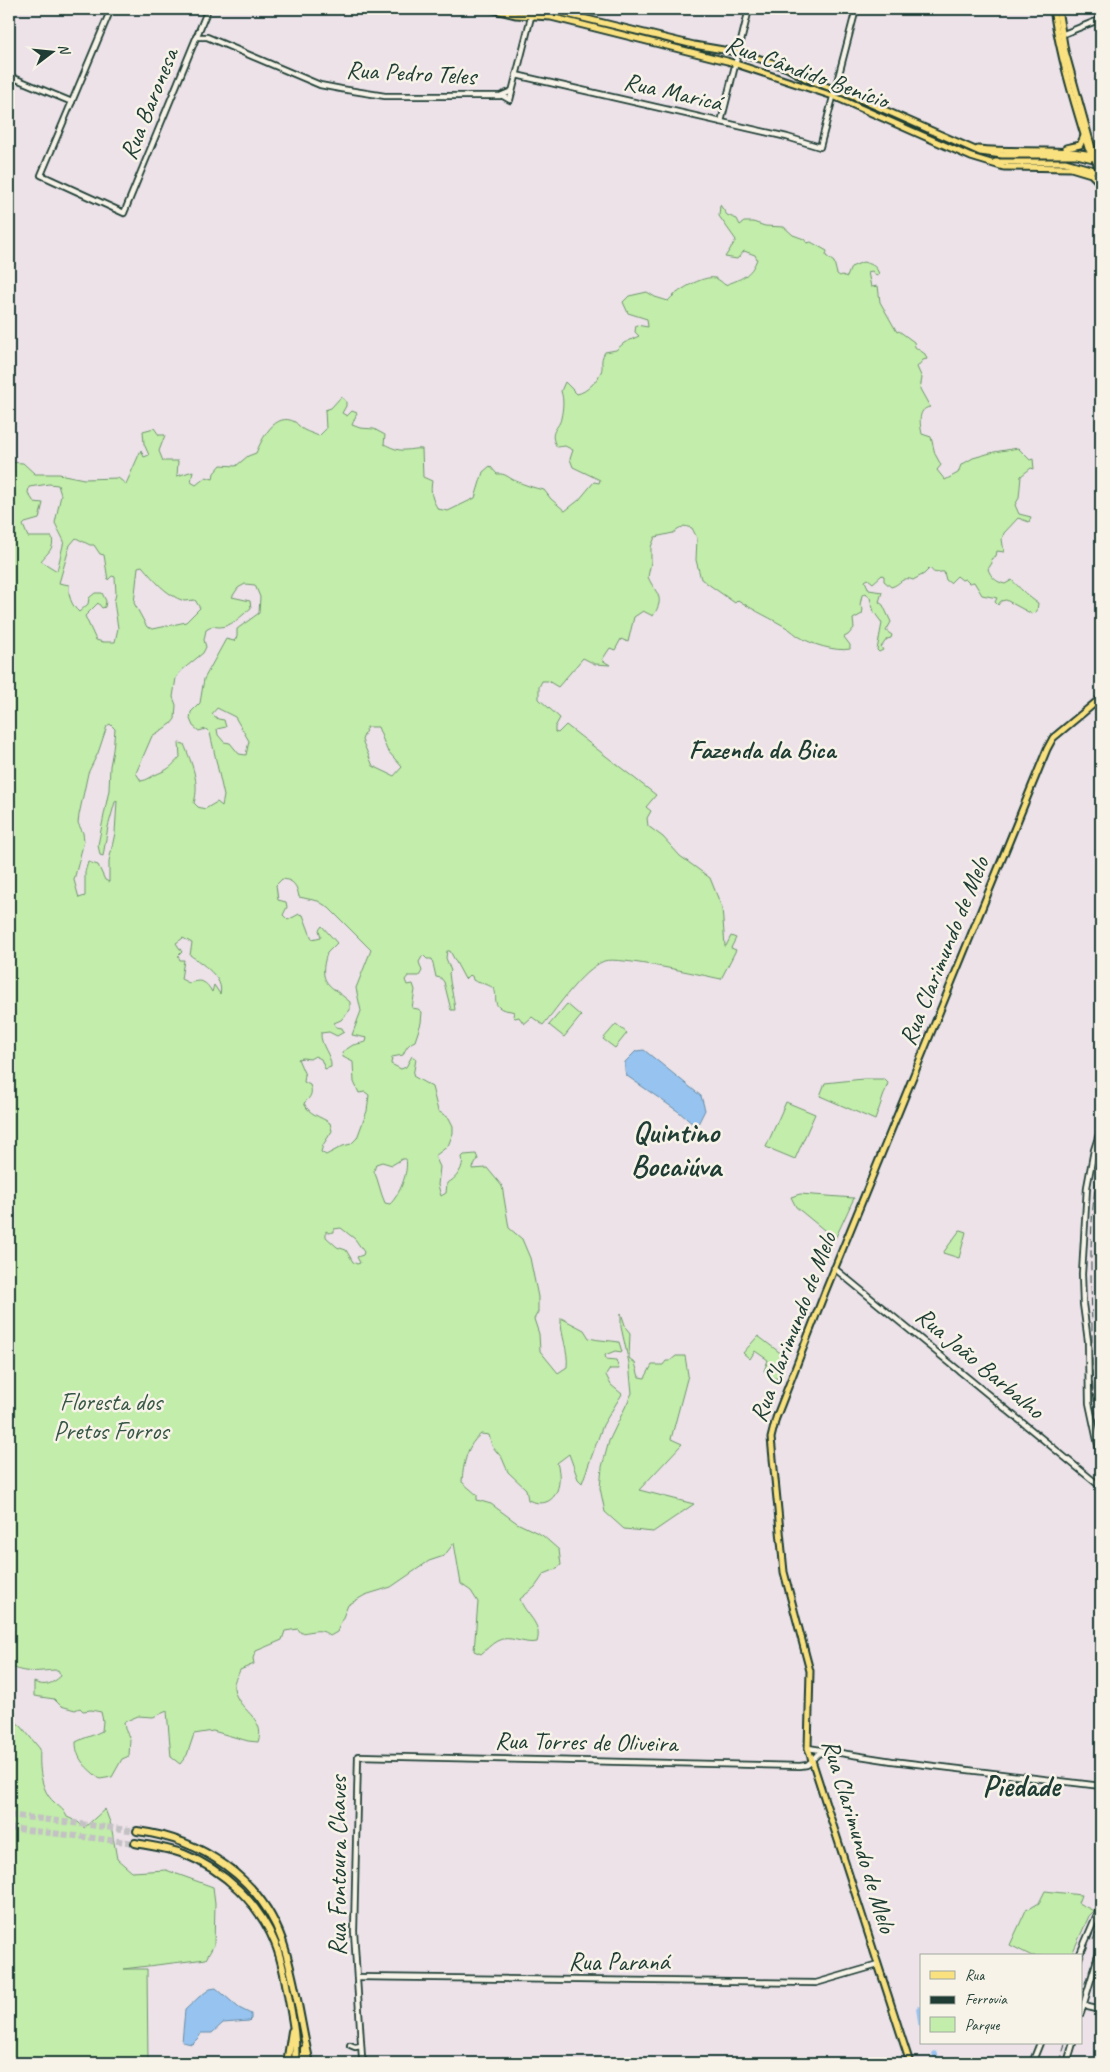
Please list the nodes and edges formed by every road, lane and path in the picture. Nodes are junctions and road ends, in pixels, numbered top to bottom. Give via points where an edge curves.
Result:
1 (110, 9) edge
2 (208, 9) edge
3 (491, 9) edge
4 (533, 9) edge
5 (546, 9) edge
6 (749, 9) edge
7 (856, 9) edge
8 (1053, 9) edge
9 (1058, 9) edge
10 (531, 16) junction
11 (1101, 19) edge
12 (200, 28) junction
13 (1059, 36) junction
14 (196, 37) junction
15 (207, 37) junction
16 (737, 52) junction
17 (735, 63) junction
18 (9, 76) edge
19 (516, 76) junction
20 (834, 89) junction
21 (512, 91) junction
22 (503, 96) junction
23 (833, 96) junction
24 (72, 102) junction
25 (721, 122) junction
26 (1084, 136) junction
27 (822, 140) junction
28 (814, 145) junction
29 (973, 150) junction
30 (1056, 150) junction
31 (1094, 157) junction
32 (1101, 157) edge
33 (987, 161) junction
34 (1101, 162) edge
35 (1101, 173) edge
36 (1101, 184) edge
37 (1101, 698) edge
38 (1101, 1128) edge
39 (834, 1268) junction
40 (1101, 1459) edge
41 (1101, 1487) edge
42 (808, 1748) junction
43 (825, 1752) junction
44 (358, 1756) joint
45 (812, 1761) junction
46 (1101, 1786) edge
47 (137, 1831) tunnel mouth
48 (135, 1843) tunnel mouth
49 (1101, 1905) edge
50 (1101, 1946) edge
51 (1080, 1954) edge
52 (878, 1965) junction
53 (357, 1977) junction
54 (1084, 2004) junction
55 (294, 2006) junction
56 (1088, 2007) junction
57 (1101, 2010) edge
58 (1082, 2011) edge
59 (293, 2025) junction
60 (304, 2040) junction
61 (1040, 2044) edge
62 (1073, 2044) edge
63 (350, 2045) dead end
64 (361, 2046) junction
65 (287, 2063) edge
66 (294, 2063) edge
67 (304, 2063) edge
68 (310, 2063) edge
69 (366, 2063) edge
70 (910, 2063) edge
71 (1032, 2063) edge
72 (1067, 2063) edge

1 - 24 street
2 - 12 street, Rua Baronesa
3 - 10 main road, Rua Cândido Benício
4 - 10 street
5 - 16 main road, Rua Cândido Benício via 694,45
6 - 16 street
7 - 20 street
8 - 13 main road
9 - 13 main road
10 - 17 main road, Rua Cândido Benício via 567,21
10 - 19 street
11 - 13 street
12 - 14 street, Rua Baronesa
12 - 15 street, Rua Pedro Teles
13 - 26 main road
13 - 31 main road
14 - 15 street, Rua Pedro Teles
14 - 24 street, Rua Baronesa via 124,214 41,175
15 - 22 street, Rua Pedro Teles via 320,85 385,96
16 - 17 street
16 - 20 main road, Rua Cândido Benício via 787,68
17 - 23 main road, Rua Cândido Benício
17 - 25 street
18 - 24 street
19 - 21 street
19 - 25 street, Rua Maricá
20 - 23 street
20 - 29 main road, Rua Cândido Benício
21 - 22 street, Rua Pedro Teles
21 - 22 street, Rua Pedro Teles via 510,100
23 - 27 street
23 - 33 main road, Rua Cândido Benício via 971,157
25 - 28 street, Rua Maricá
26 - 30 main road via 1077,146
26 - 31 main road
27 - 28 street
27 - 28 street, Rua Maricá via 820,147
29 - 30 main road, Rua Cândido Benício
29 - 34 main road via 1002,155 1077,155
30 - 31 main road, Rua Cândido Benício
31 - 32 main road, Rua Cândido Benício
31 - 35 main road, bridge
33 - 35 main road via 1065,162
33 - 36 main road, Rua Cândido Benício via 1004,167 1071,168 1093,176
37 - 39 main road, Rua Clarimundo de Melo via 1050,742
38 - 40 street via 1088,1187 1082,1285 1088,1334 1089,1403
39 - 41 street, Rua João Barbalho
39 - 42 main road, Rua Clarimundo de Melo via 771,1438 784,1572 810,1671
42 - 43 street
42 - 45 main road, Rua Clarimundo de Melo
43 - 45 street
43 - 46 street
44 - 45 street, Rua Torres de Oliveira via 800,1766
44 - 53 street, Rua Fontoura Chaves via 354,1931
45 - 52 main road, Rua Clarimundo de Melo
47 - 55 highway via 194,1846 220,1861 246,1883 276,1927 287,1956
48 - 55 highway via 185,1854 224,1877 243,1894 265,1922
49 - 51 street
50 - 54 street
52 - 53 street, Rua Paraná via 816,1984
52 - 70 main road, Rua Clarimundo de Melo
53 - 64 street, Rua Fontoura Chaves
54 - 56 street
54 - 58 street
55 - 59 highway
55 - 60 highway
56 - 57 street
56 - 58 street
59 - 65 highway
59 - 66 highway
60 - 67 highway
60 - 68 highway
61 - 71 street
62 - 72 street
63 - 64 street
64 - 69 street, Rua Fontoura Chaves

